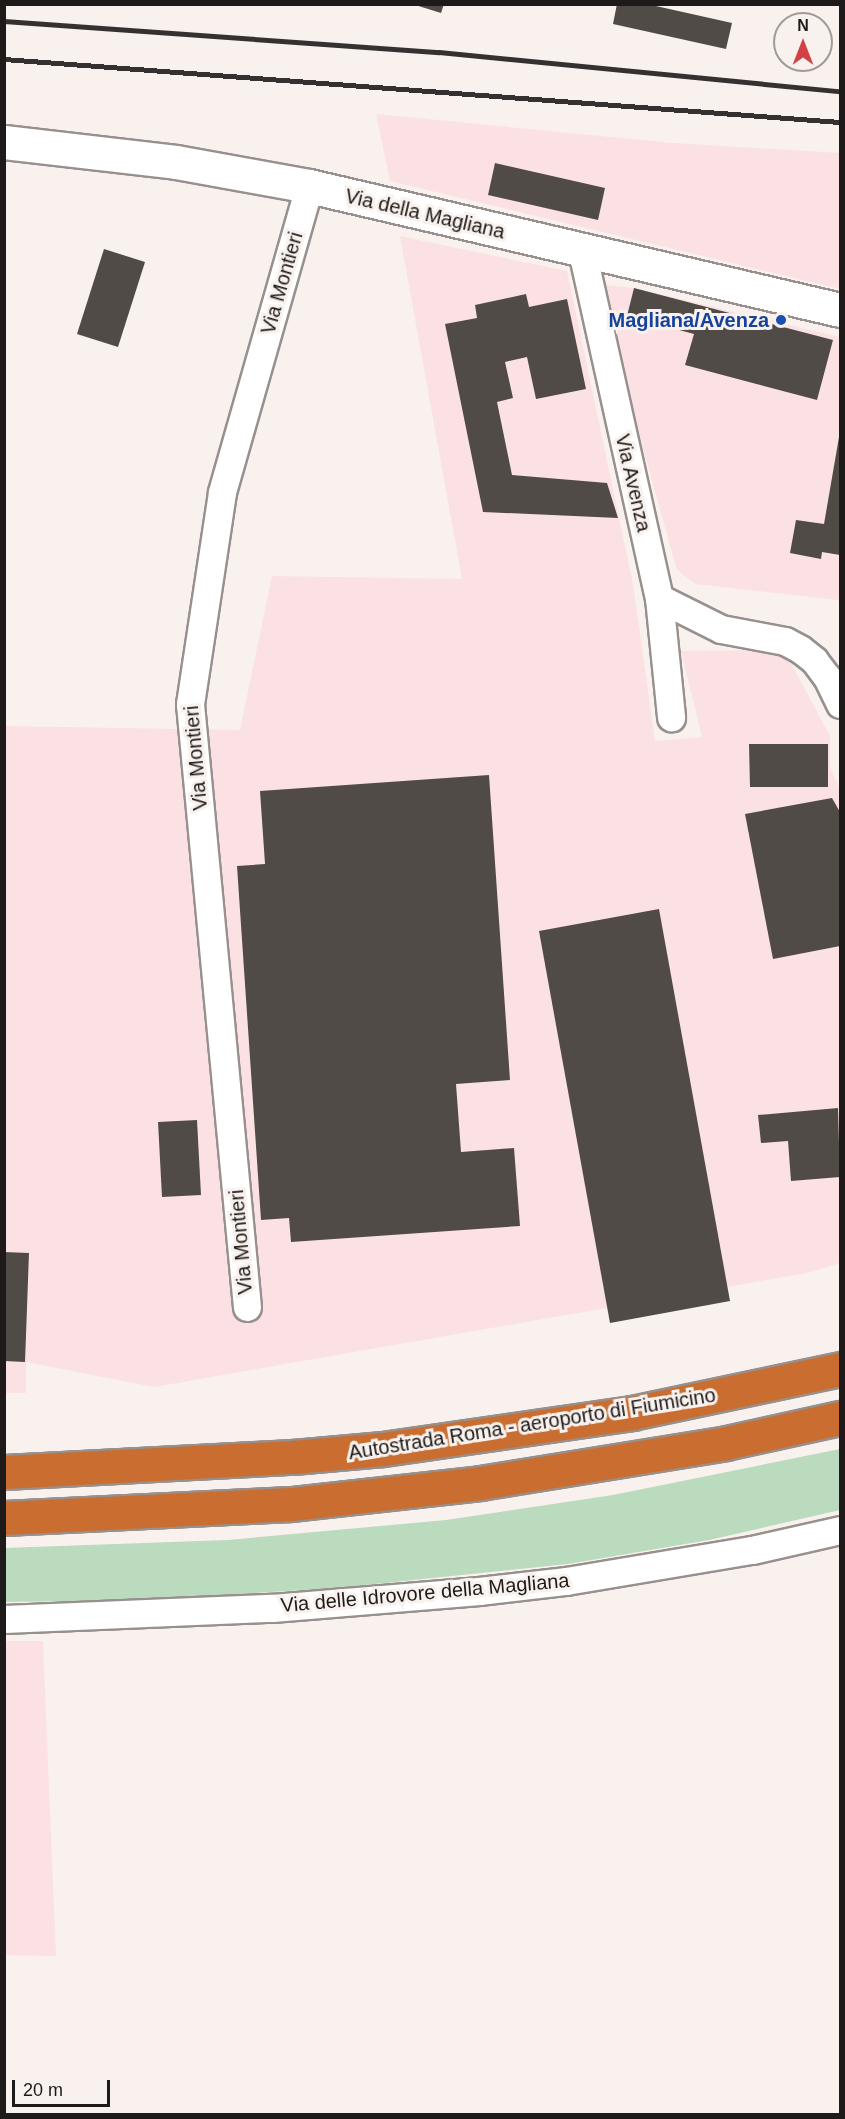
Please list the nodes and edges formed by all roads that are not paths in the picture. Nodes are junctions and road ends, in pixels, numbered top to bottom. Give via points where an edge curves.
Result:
1 (4, 142) edge
2 (309, 186) junction
3 (582, 251) junction
4 (840, 310) edge
5 (659, 598) junction
6 (840, 704) edge
7 (671, 717) dead end
8 (247, 1307) dead end
9 (840, 1369) edge
10 (840, 1418) edge
11 (4, 1473) edge
12 (4, 1518) edge
13 (840, 1530) edge
14 (4, 1619) edge

1 - 2 main road, Via della Magliana via 176,162
2 - 3 main road, Via della Magliana
2 - 8 street, Via Montieri via 222,492 190,704
3 - 4 main road, Via della Magliana
3 - 5 street, Via Avenza
5 - 6 street via 721,629 785,641 800,649 827,677
5 - 7 street, Via Avenza
9 - 11 highway, Autostrada Roma - aeroporto di Fiumicino via 632,1413 383,1449 258,1460
10 - 12 highway via 714,1445 480,1483 291,1504
13 - 14 street, Via delle Idrovore della Magliana via 730,1554 479,1591 272,1608

